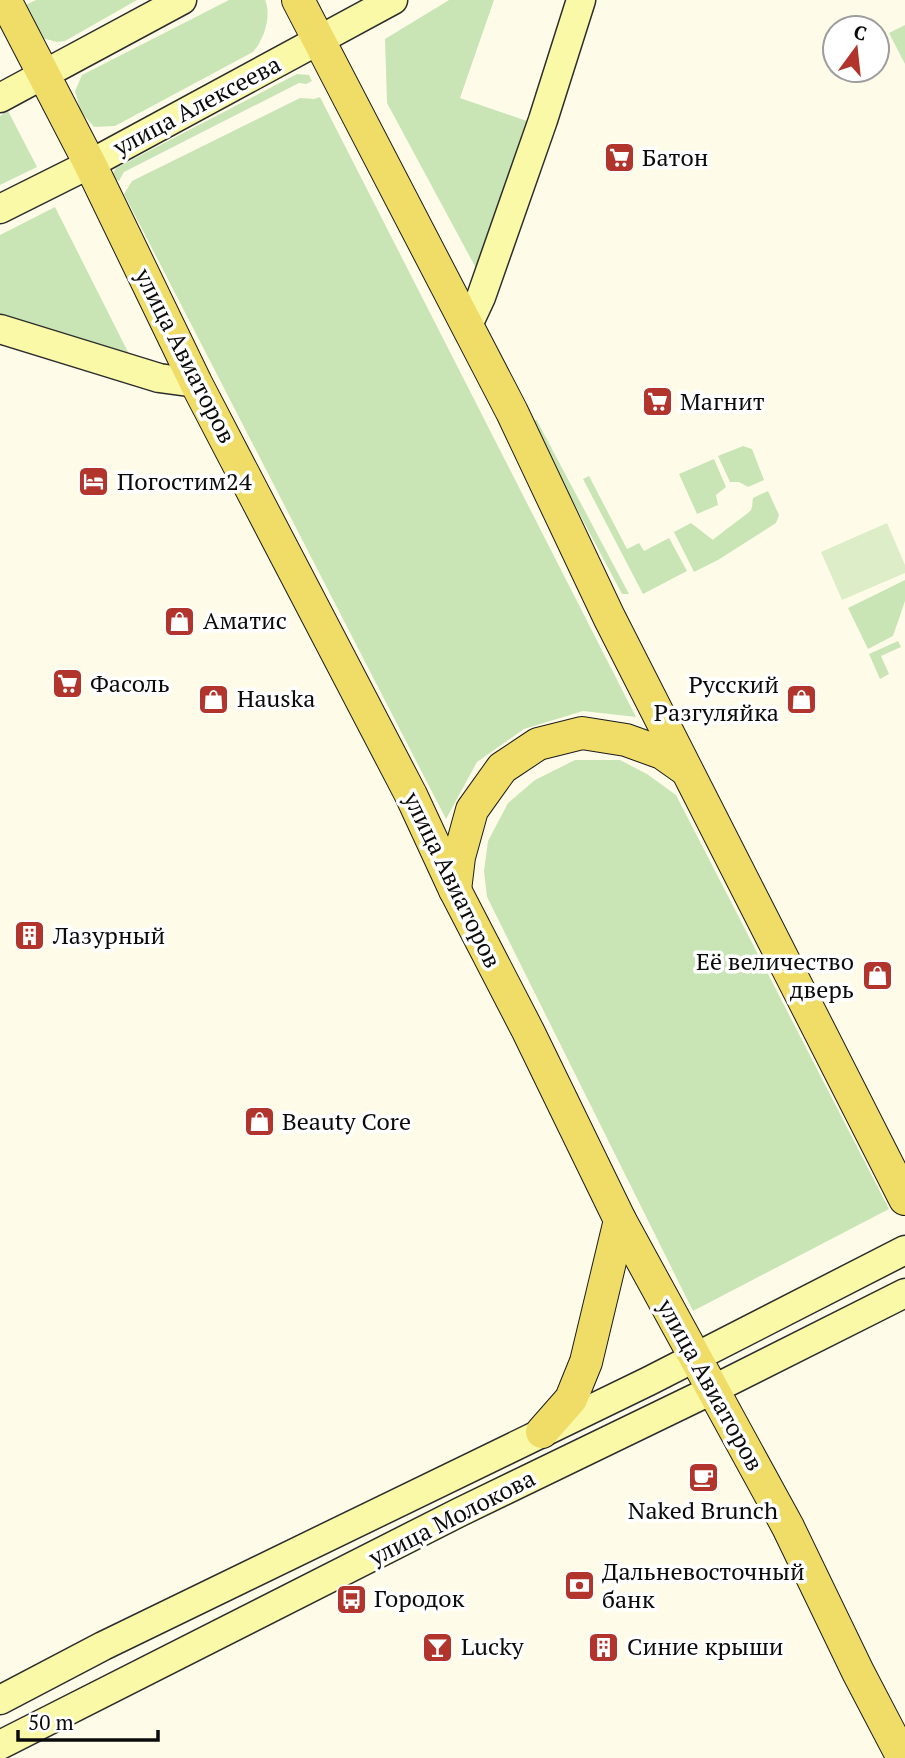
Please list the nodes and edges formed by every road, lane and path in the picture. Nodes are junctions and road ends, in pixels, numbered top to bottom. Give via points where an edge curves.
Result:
1 (5, 0) edge
2 (182, 0) edge
3 (298, 0) edge
4 (393, 0) edge
5 (582, 0) edge
6 (319, 40) junction
7 (44, 73) junction
8 (0, 98) edge
9 (90, 164) junction
10 (0, 209) edge
11 (467, 327) junction
12 (0, 329) edge
13 (196, 383) junction
14 (687, 771) junction
15 (455, 890) junction
16 (905, 1199) edge
17 (620, 1220) junction
18 (905, 1250) edge
19 (905, 1293) edge
20 (694, 1357) junction
21 (712, 1390) junction
22 (542, 1432) junction
23 (0, 1700) edge
24 (0, 1745) edge
25 (903, 1758) edge

1 - 7 main road, улица Авиаторов
2 - 7 main road
3 - 6 main road
4 - 6 main road, улица Алексеева
5 - 11 main road via 539,133
6 - 9 main road, улица Алексеева
6 - 11 main road
7 - 8 main road
7 - 9 main road, улица Авиаторов
9 - 10 main road, улица Алексеева
9 - 13 main road, улица Авиаторов
11 - 14 main road
12 - 13 main road via 159,378
13 - 15 main road, улица Авиаторов via 411,795
14 - 15 main road via 662,752 626,740 582,733 538,744 502,768 472,810
14 - 16 main road
15 - 17 main road, улица Авиаторов
17 - 20 main road, улица Авиаторов
17 - 22 main road via 586,1362 571,1399
18 - 20 main road, улица Молокова
19 - 21 main road, улица Молокова
20 - 21 main road, улица Авиаторов
20 - 22 main road, улица Молокова
21 - 24 main road, улица Молокова
21 - 25 main road, улица Авиаторов via 788,1527
22 - 23 main road, улица Молокова

